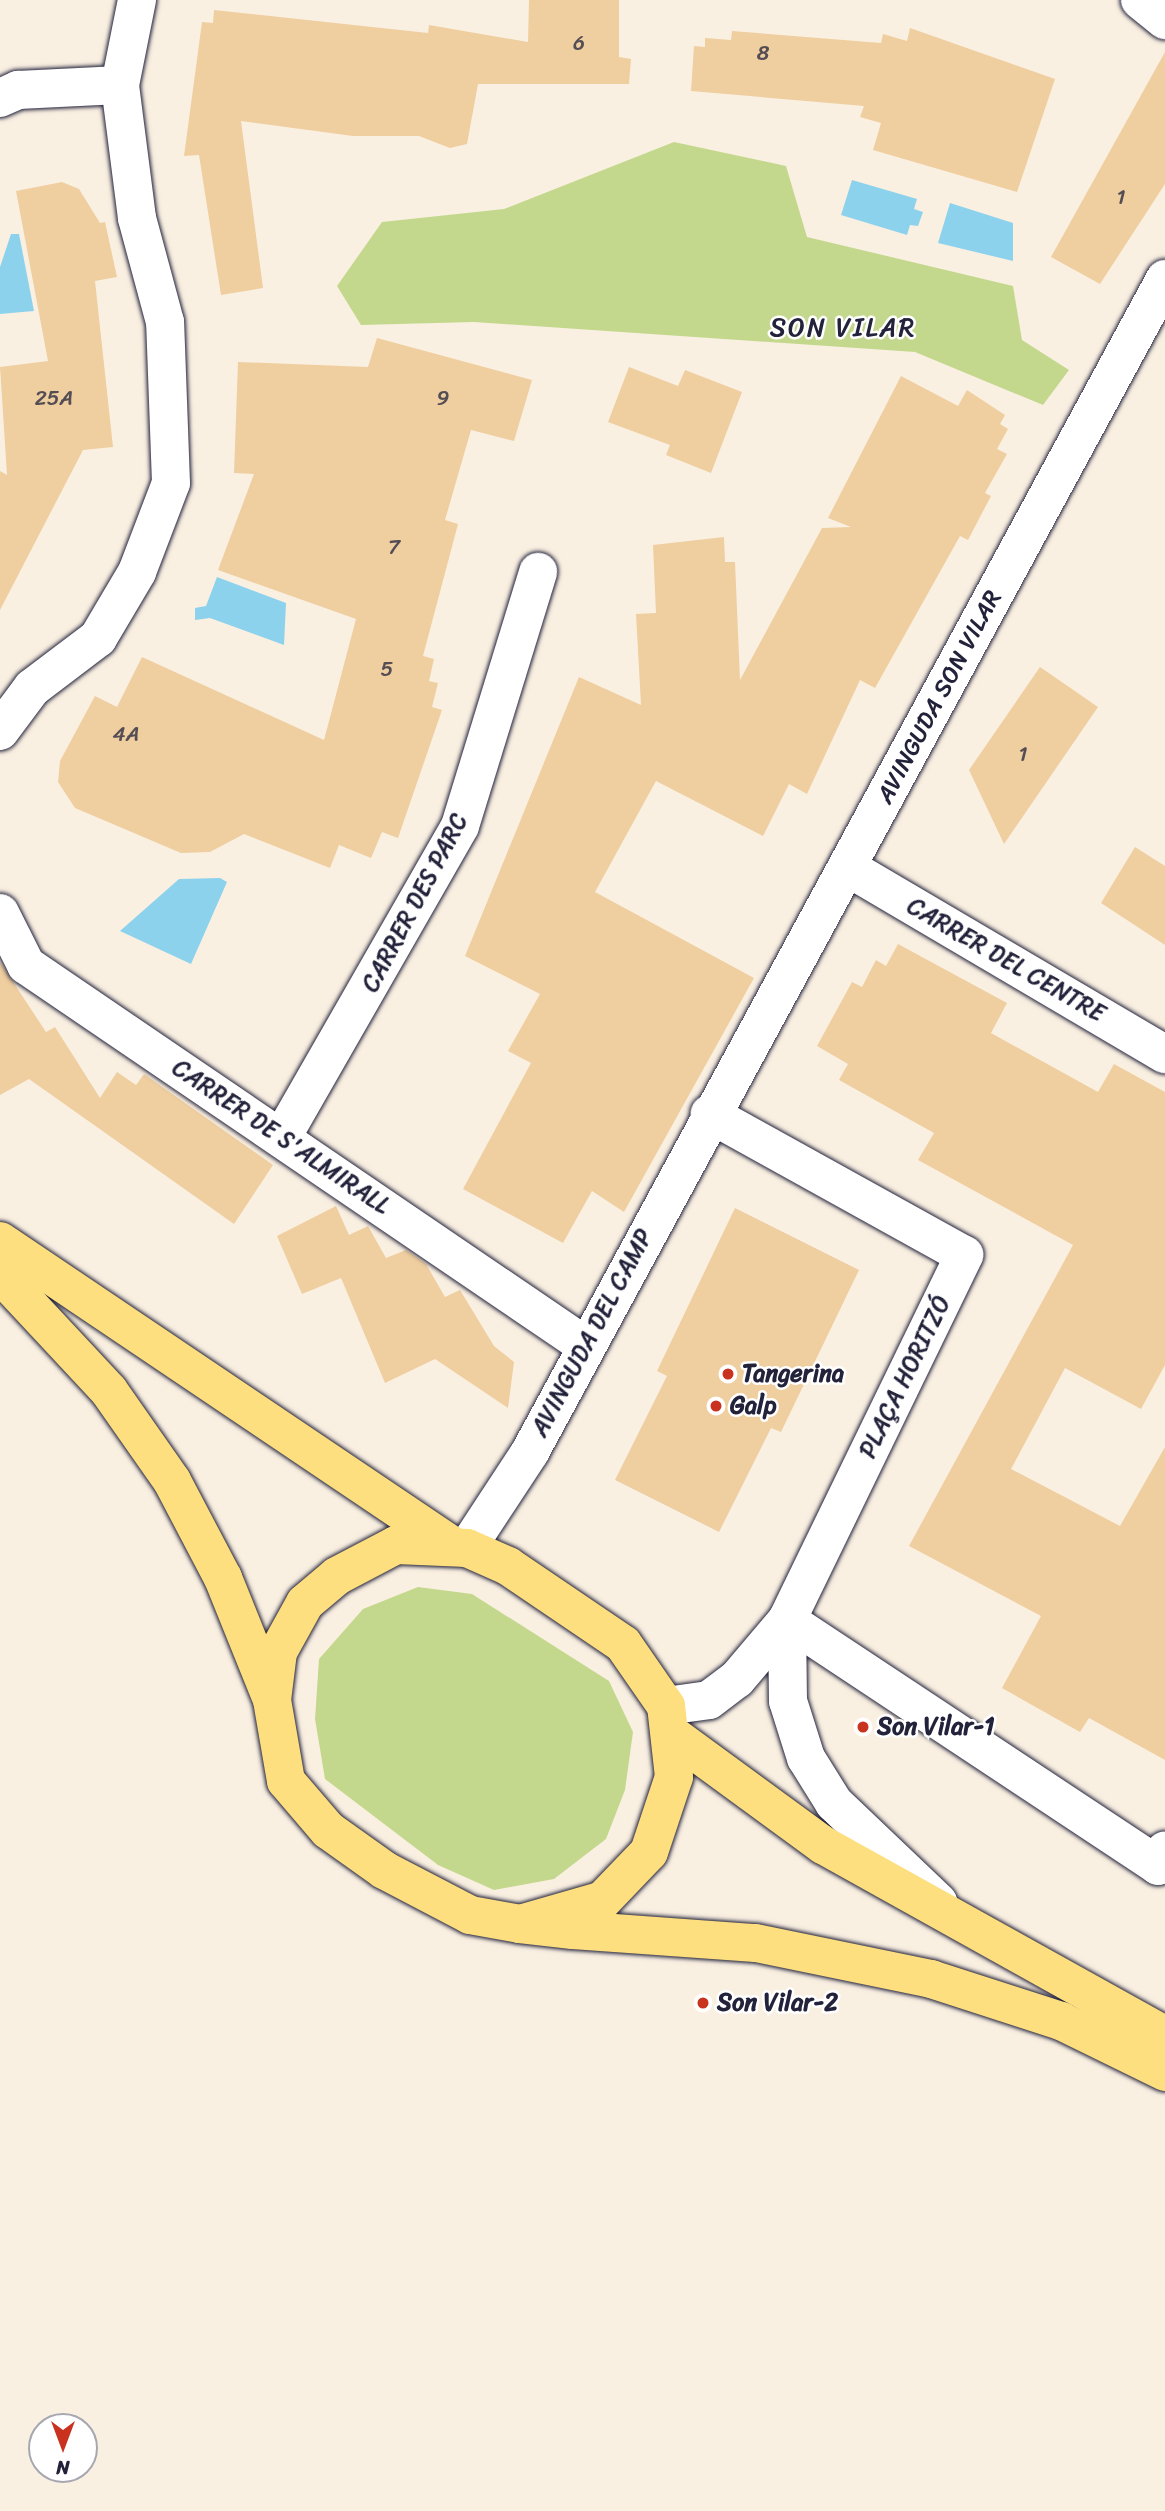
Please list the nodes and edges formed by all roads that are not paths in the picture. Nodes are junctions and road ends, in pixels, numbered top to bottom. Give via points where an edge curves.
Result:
1 (137, 0) edge
2 (1140, 0) edge
3 (1165, 20) edge
4 (120, 85) junction
5 (0, 98) edge
6 (1165, 279) edge
7 (538, 572) dead end
8 (0, 731) edge
9 (846, 867) junction
10 (0, 913) edge
11 (1165, 1054) edge
12 (710, 1114) junction
13 (282, 1137) junction
14 (0, 1241) edge
15 (0, 1273) edge
16 (583, 1344) junction
17 (461, 1548) junction
18 (787, 1620) junction
19 (272, 1700) junction
20 (670, 1721) junction
21 (1165, 1850) edge
22 (951, 1915) junction
23 (520, 1924) junction
24 (1165, 2035) edge
25 (1165, 2072) edge

1 - 4 street
2 - 3 street
4 - 5 street via 18,90
4 - 8 street via 137,218 165,322 171,483 137,572 98,638 32,688
6 - 9 street, AVINGUDA SON VILAR
7 - 13 street, CARRER DES PARC via 460,826
9 - 11 street, CARRER DEL CENTRE
9 - 12 street, AVINGUDA SON VILAR
10 - 13 street, CARRER DE S'ALMIRALL via 26,965
12 - 16 street, AVINGUDA DEL CAMP
12 - 18 street, PLAÇA HORITZÓ via 964,1255
13 - 16 street, CARRER DE S'ALMIRALL
14 - 17 main road
15 - 19 main road via 109,1391 172,1481 217,1566
16 - 17 street, AVINGUDA DEL CAMP via 530,1452
17 - 19 main road via 396,1545 337,1576 288,1627
17 - 20 main road via 508,1566 623,1644
18 - 20 street, PLAÇA HORITZÓ via 737,1679
18 - 21 street via 1158,1866
18 - 22 street via 788,1701 806,1758 834,1803
19 - 23 main road via 286,1781 328,1830 421,1894 470,1915
20 - 22 main road via 823,1845
20 - 23 main road via 674,1777 649,1852 603,1900
22 - 24 main road
23 - 25 main road via 831,1955 994,1997

